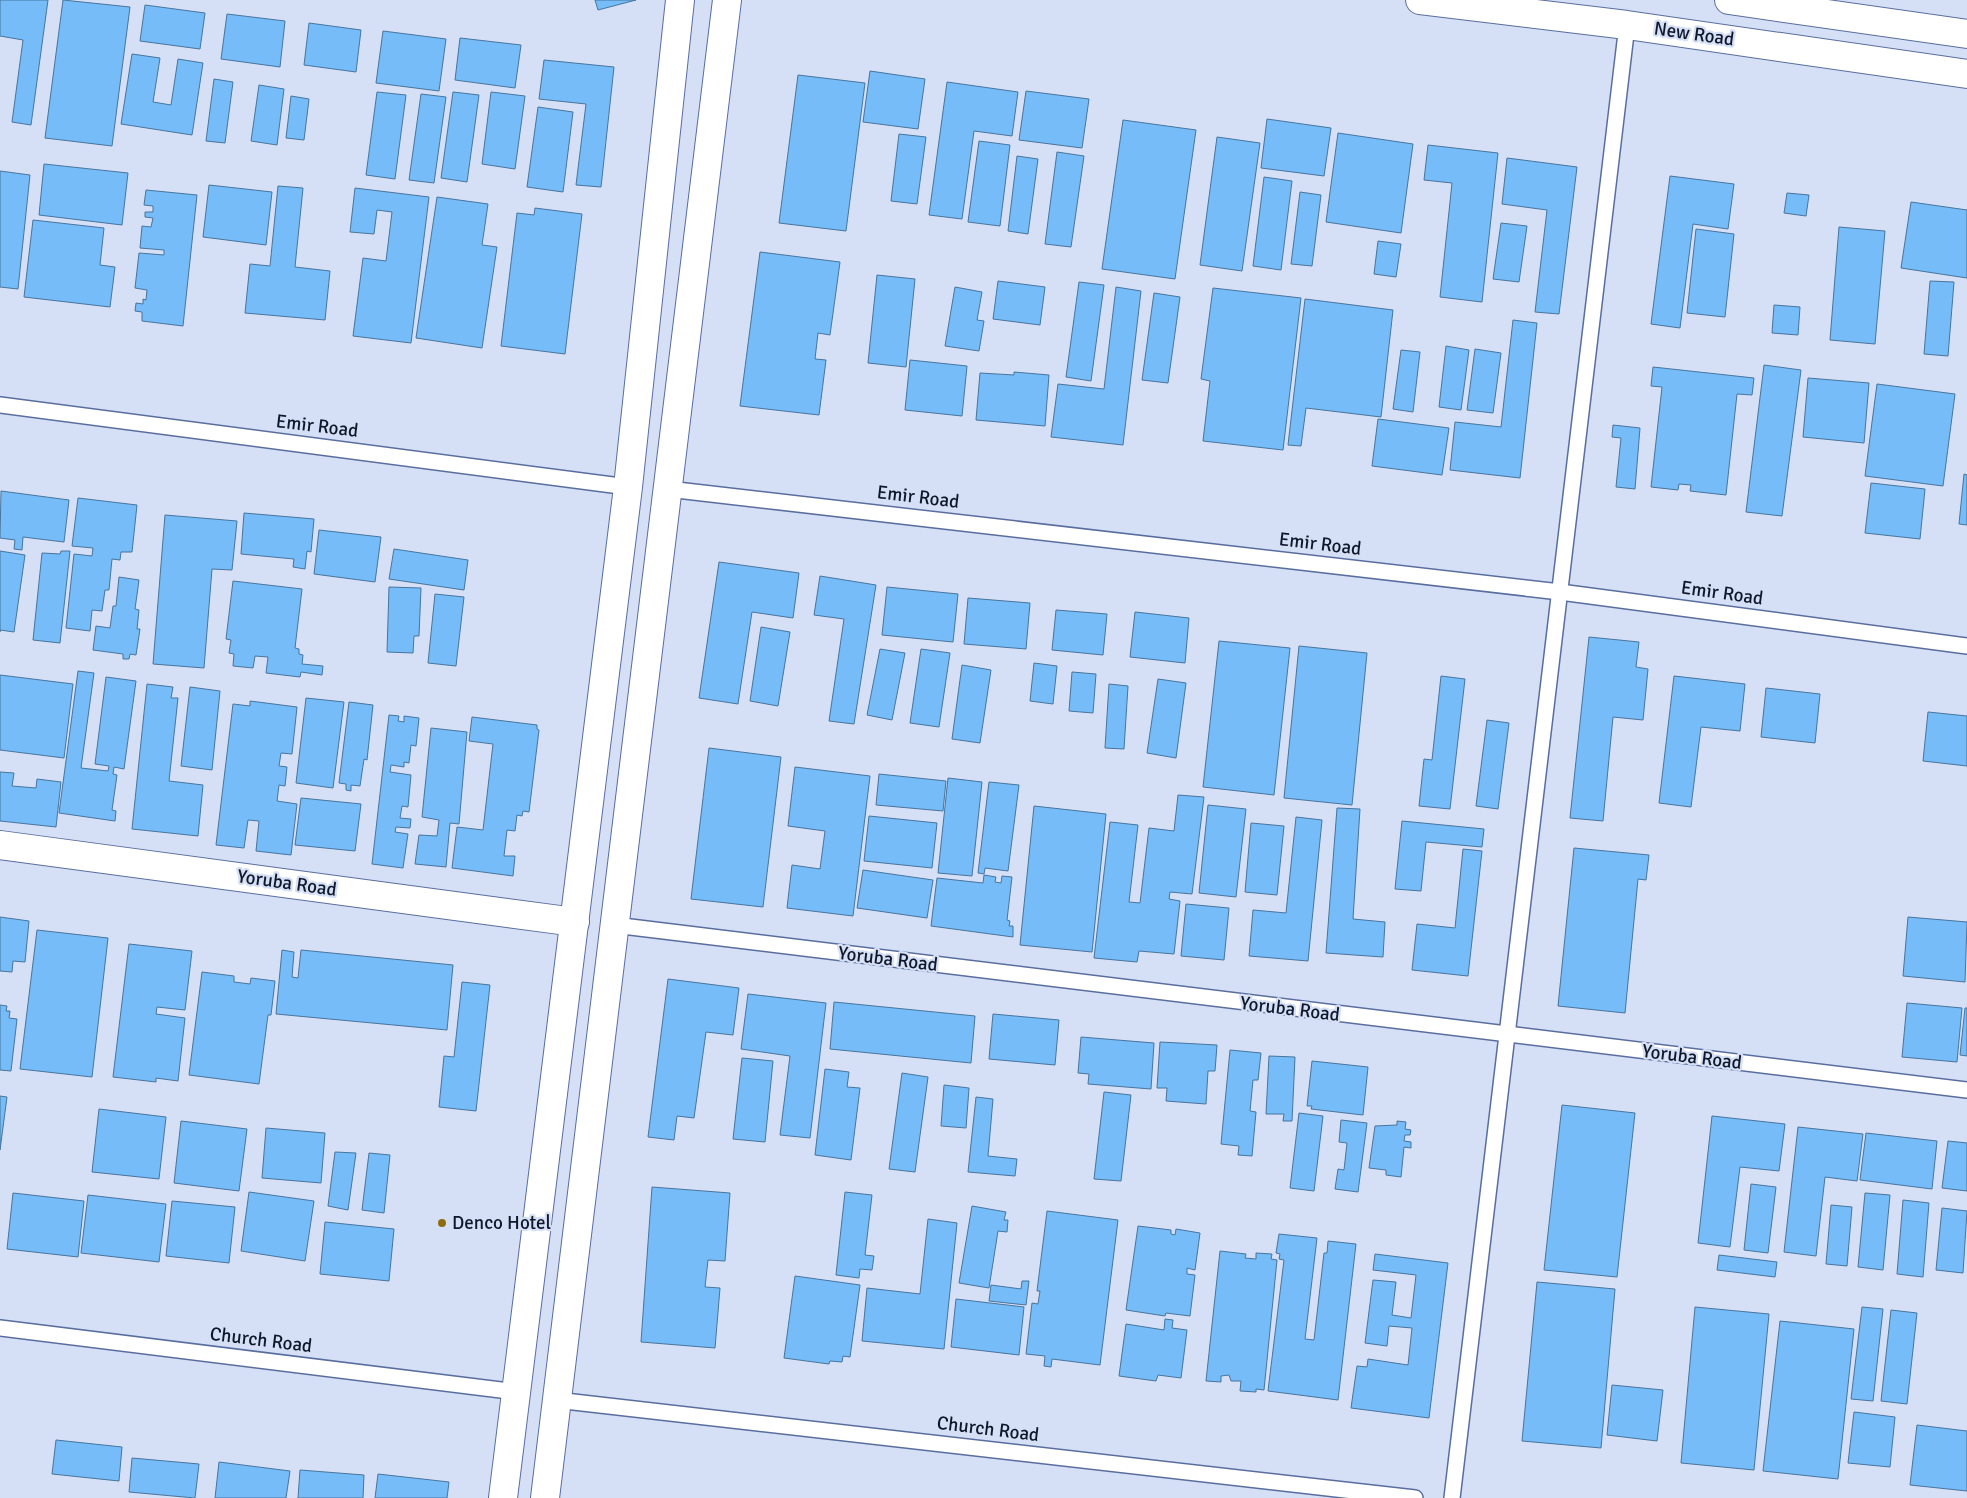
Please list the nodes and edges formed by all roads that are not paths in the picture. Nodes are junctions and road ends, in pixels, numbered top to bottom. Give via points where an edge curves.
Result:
1 (680, 0) edge
2 (727, 0) edge
3 (1420, 0) edge
4 (1729, 0) edge
5 (1627, 25) junction
6 (1967, 34) edge
7 (1967, 74) edge
8 (0, 405) edge
9 (628, 487) junction
10 (668, 489) junction
11 (1560, 592) junction
12 (1967, 646) edge
13 (0, 845) edge
14 (575, 922) junction
15 (614, 926) junction
16 (1507, 1035) junction
17 (1967, 1090) edge
18 (0, 1328) edge
19 (517, 1392) junction
20 (556, 1400) junction
21 (503, 1498) edge
22 (544, 1498) edge
23 (1415, 1498) edge
24 (1452, 1498) edge

1 - 9 main road
2 - 10 main road
3 - 5 main road, New Road
4 - 6 main road, New Road
5 - 7 main road, New Road
5 - 11 lane
8 - 9 lane, Emir Road
9 - 14 main road
10 - 11 lane, Emir Road
10 - 15 main road
11 - 12 lane, Emir Road
11 - 16 lane
13 - 14 main road, Yoruba Road
14 - 19 main road
15 - 16 lane, Yoruba Road
15 - 20 main road
16 - 17 lane, Yoruba Road
16 - 24 lane
18 - 19 lane, Church Road
19 - 21 main road
20 - 22 main road
20 - 23 lane, Church Road

